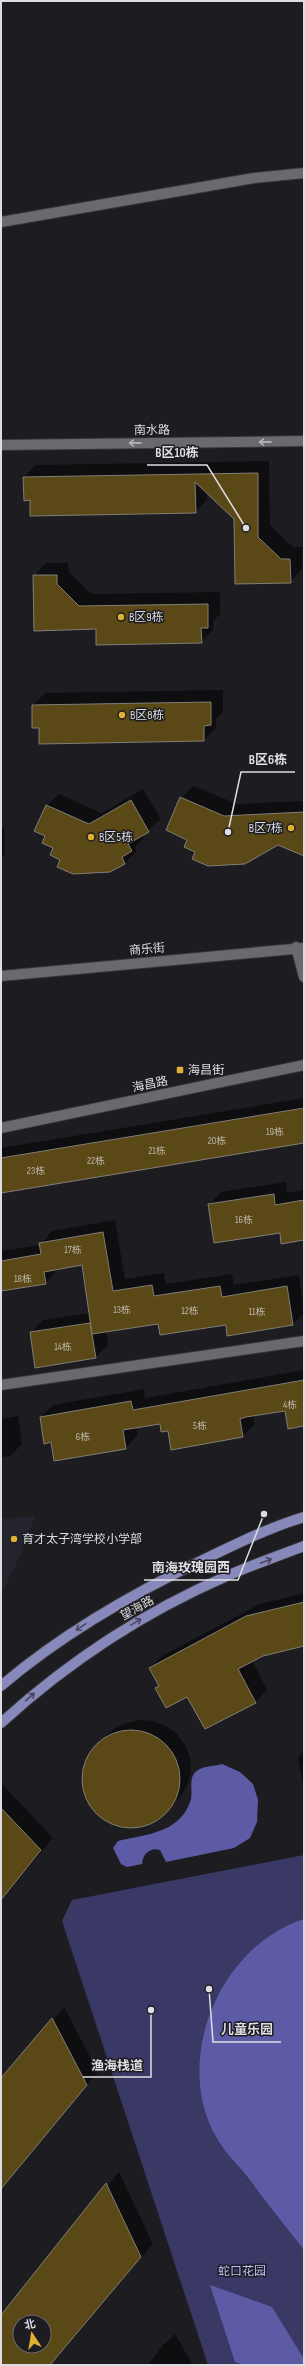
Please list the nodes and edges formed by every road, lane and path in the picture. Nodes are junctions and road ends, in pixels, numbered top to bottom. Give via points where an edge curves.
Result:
1 (304, 173) edge
2 (1, 222) edge
3 (304, 441) edge
4 (1, 445) edge
5 (300, 947) edge
6 (1, 976) edge
7 (304, 978) edge
8 (304, 1065) edge
9 (1, 1128) edge
10 (304, 1341) edge
11 (1, 1385) edge
12 (304, 1517) edge
13 (304, 1546) edge
14 (1, 1686) edge
15 (1, 1723) edge

1 - 2 street via 254,178
3 -> 4 street, 南水路
5 - 6 street, 商乐街
5 - 7 street, 商乐街
8 - 9 street, 海昌路
10 - 11 street
12 -> 14 main road, 望海路 via 244,1540 171,1575 96,1617 27,1664
15 -> 13 main road, 望海路 via 33,1694 89,1652 139,1620 227,1576

